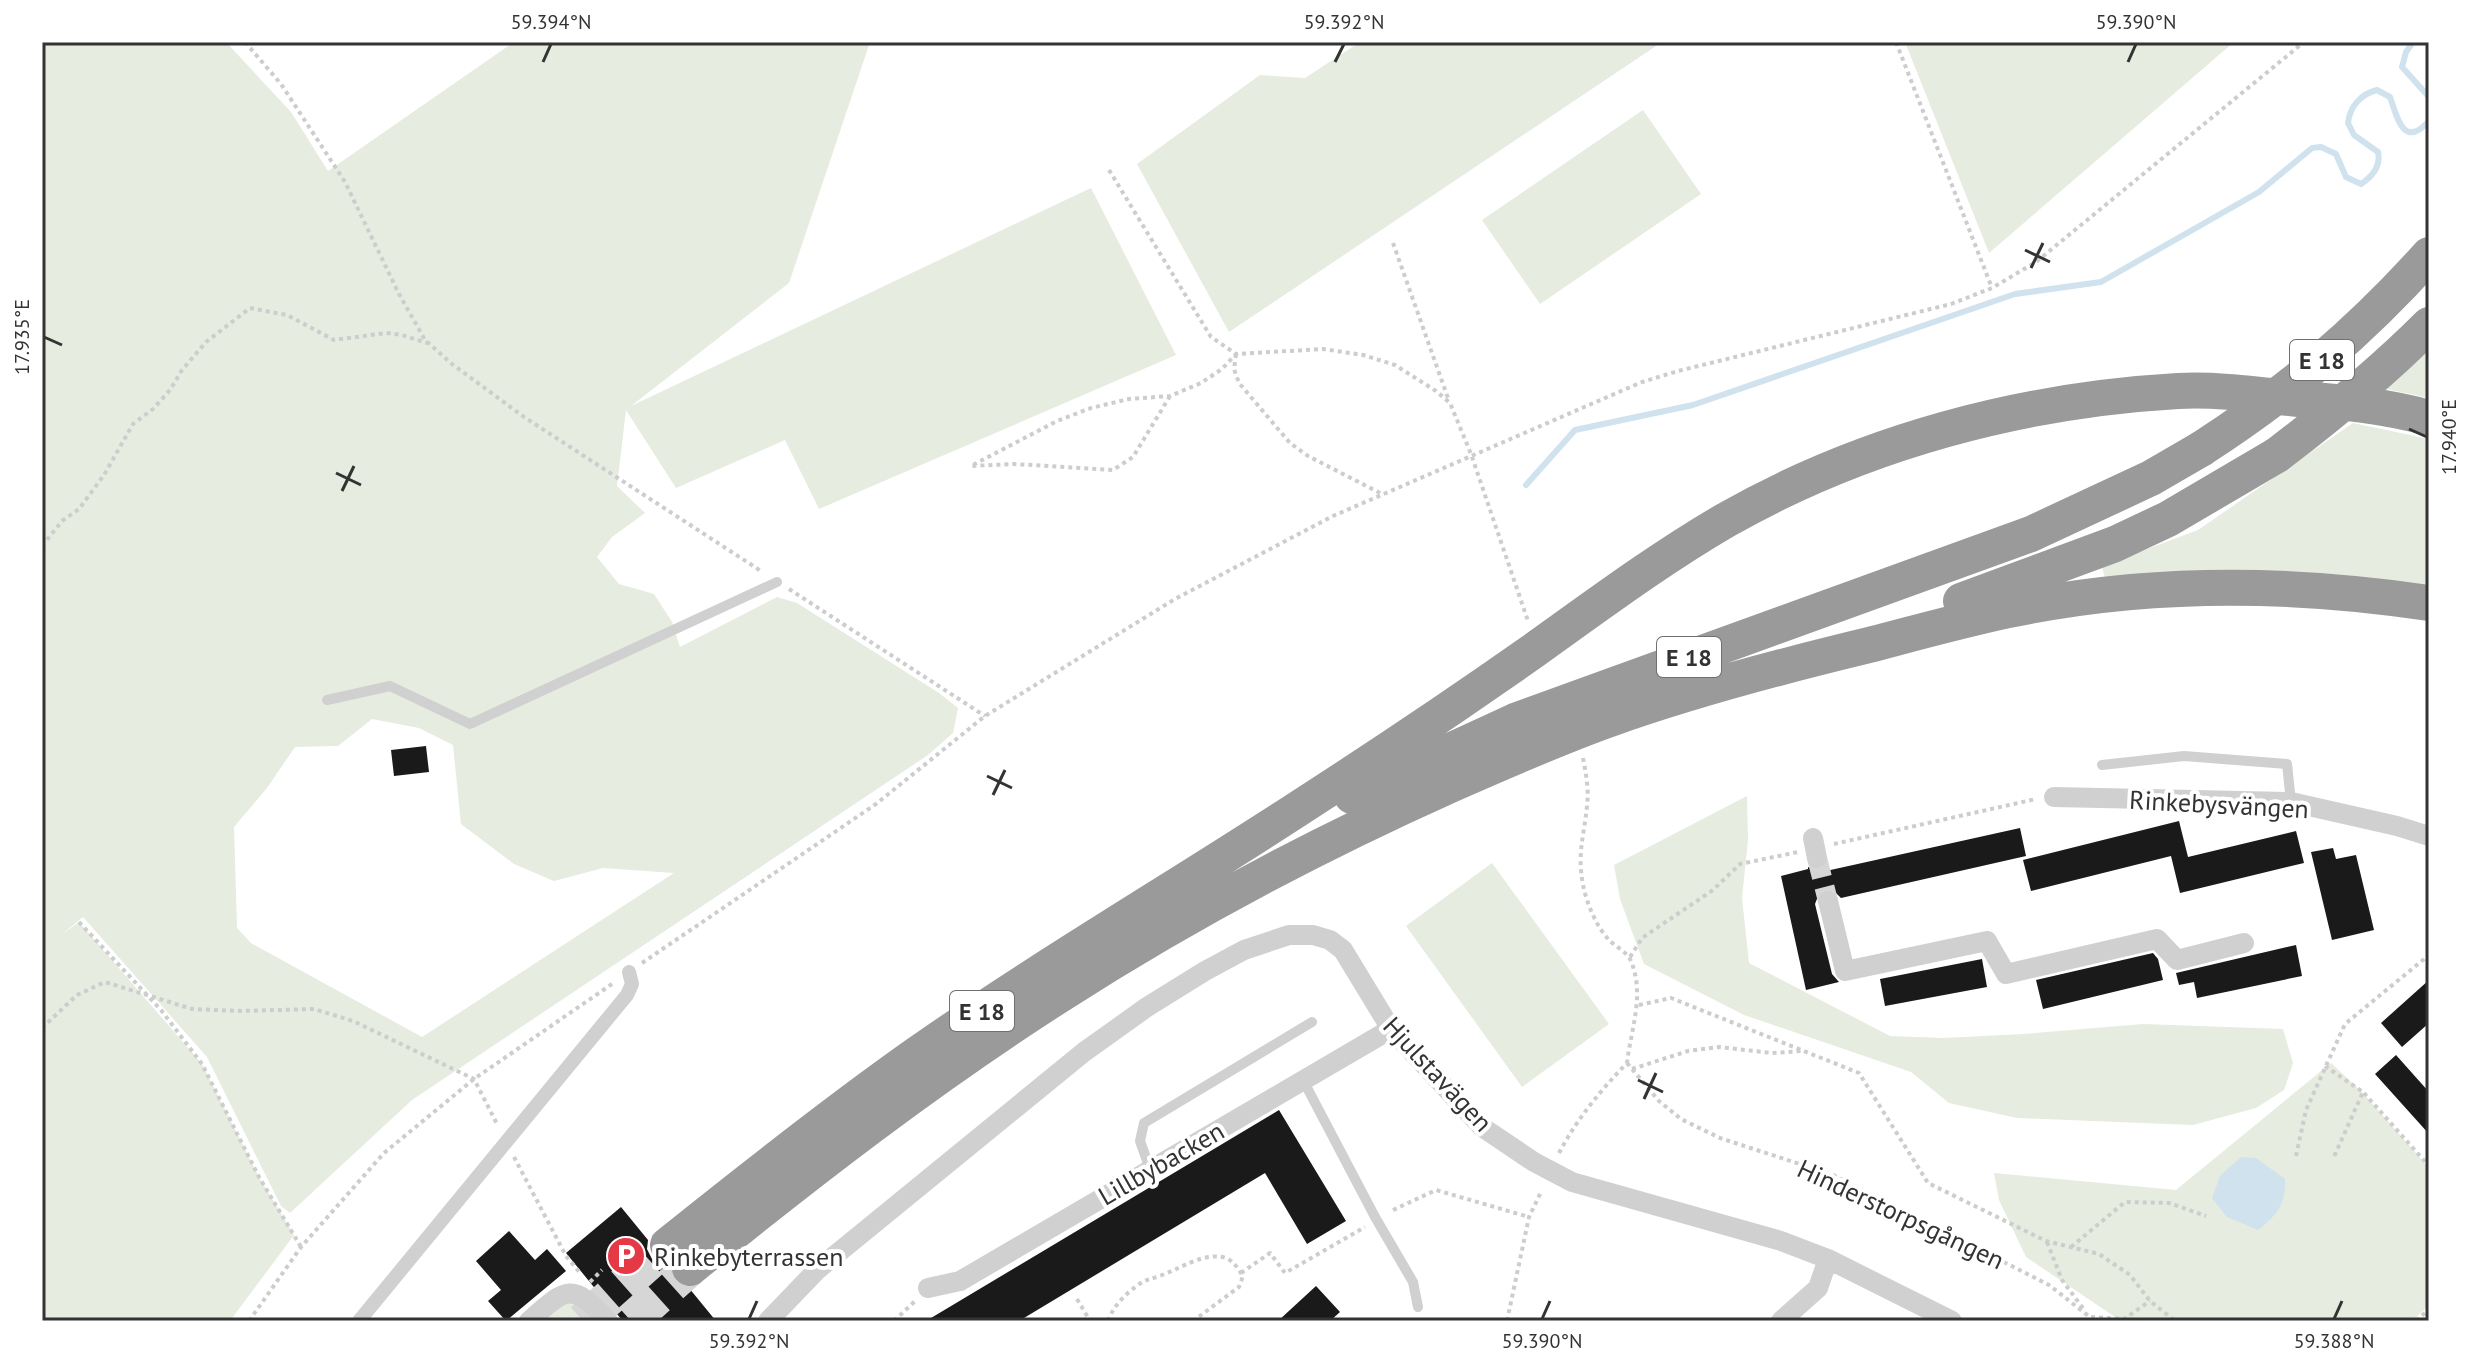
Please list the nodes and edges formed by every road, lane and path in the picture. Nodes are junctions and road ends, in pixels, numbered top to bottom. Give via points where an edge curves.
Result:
1 (245, 42) edge
2 (1896, 42) edge
3 (2304, 42) edge
4 (1109, 170) dead end
5 (1393, 243) dead end
6 (2429, 255) edge
7 (1992, 288) junction
8 (2429, 325) edge
9 (430, 344) junction
10 (1236, 354) junction
11 (1170, 396) junction
12 (1450, 403) junction
13 (2429, 418) edge
14 (1471, 454) junction
15 (1382, 494) junction
16 (42, 546) edge
17 (777, 582) junction
18 (2429, 603) edge
19 (1532, 633) dead end
20 (1798, 662) junction
21 (327, 700) dead end
22 (985, 716) junction
23 (1582, 753) dead end
24 (2102, 765) dead end
25 (2054, 797) joint
26 (2291, 802) junction
27 (2429, 836) edge
28 (1185, 883) junction
29 (1828, 901) tunnel mouth
30 (79, 922) dead end
31 (2244, 943) dead end
32 (2429, 955) edge
33 (1630, 957) junction
34 (629, 972) junction
35 (147, 995) junction
36 (1639, 1005) junction
37 (1312, 1022) dead end
38 (42, 1028) edge
39 (1391, 1029) junction
40 (1805, 1050) junction
41 (1627, 1063) junction
42 (2325, 1066) junction
43 (1632, 1069) junction
44 (474, 1079) junction
45 (1303, 1080) junction
46 (2363, 1092) junction
47 (496, 1122) dead end
48 (1559, 1155) dead end
49 (2296, 1156) dead end
50 (2333, 1159) dead end
51 (2429, 1166) edge
52 (1150, 1169) junction
53 (525, 1177) dead end
54 (1541, 1192) dead end
55 (1393, 1210) dead end
56 (2206, 1216) dead end
57 (1529, 1217) junction
58 (1376, 1220) junction
59 (2046, 1241) junction
60 (301, 1247) junction
61 (2071, 1247) junction
62 (1828, 1259) junction
63 (1241, 1273) junction
64 (582, 1275) dead end
65 (928, 1288) joint
66 (1077, 1299) dead end
67 (2150, 1301) junction
68 (1418, 1307) dead end
69 (2429, 1309) edge
70 (2087, 1319) edge
71 (249, 1321) edge
72 (359, 1321) edge
73 (529, 1321) edge
74 (608, 1321) edge
75 (768, 1321) edge
76 (894, 1321) edge
77 (1090, 1321) edge
78 (1108, 1321) edge
79 (1193, 1321) edge
80 (1507, 1321) edge
81 (1781, 1321) edge
82 (1952, 1321) edge
83 (2095, 1321) edge
84 (2175, 1321) edge
85 (2416, 1321) edge

1 - 9 path via 316,134
2 - 7 path
3 - 7 path via 2036,262
4 - 10 path via 1211,337
5 - 12 path
6 - 28 highway, E 18, bridge via 2298,382 2151,478 2031,534 1515,721 1324,810
7 - 14 path via 1951,304 1642,382
8 - 20 highway, E 18, bridge via 2367,384 2277,455 2194,505 2115,544
9 - 16 path via 386,333 334,340 287,315 250,308 206,342 161,399 133,424 79,509
9 - 17 path via 524,417
10 - 11 path via 1201,383
10 - 12 path via 1323,349 1363,355 1395,365
10 - 15 path via 1239,383 1290,443
11 - 11 path via 1091,408 971,466 1113,470 1133,457
12 - 14 path
13 - 28 highway via 2386,406 2183,391 2034,409 1872,451 1715,527
14 - 15 path
14 - 19 path
15 - 22 path via 1175,599
17 - 21 lane via 470,724 390,686
17 - 22 path
18 - 20 highway via 2270,587 2113,594 2010,610
20 - 28 highway, E 18 via 1612,718 1339,837 1062,993 679,1257 787,1150 1045,968
22 - 34 path via 876,804
23 - 33 path via 1588,784 1579,860 1584,890 1608,939
24 - 26 lane via 2184,756 2287,764
25 - 26 street, Rinkebysvängen
25 - 33 path via 1740,864 1713,890 1642,938
26 - 27 street, Rinkebysvängen
29 - 31 street via 1845,971 1987,941 2006,974 2157,939 2177,960
30 - 35 path
32 - 42 path via 2345,1024
33 - 36 path
34 - 44 path
34 - 72 street via 632,984 627,995
35 - 38 path via 105,982 77,995
35 - 44 path via 192,1009 314,1009 353,1021
35 - 60 path via 202,1064
36 - 40 path via 1671,998
36 - 41 path
37 - 52 lane via 1144,1123 1140,1141
39 - 45 street, Lillbybacken
39 - 62 street, Hjulstavägen via 1482,1127 1572,1182
39 - 75 street, Hjulstavägen via 1343,950 1330,940 1289,935 1244,950 1147,1007 1084,1052 817,1270
40 - 43 path via 1772,1053 1719,1047
40 - 59 path via 1859,1073 1928,1183
41 - 43 path, Hinderstorpsgången
41 - 48 path via 1571,1129
42 - 46 path
42 - 49 path via 2306,1110
43 - 70 path, Hinderstorpsgången via 1681,1119 1720,1138 1833,1175 2049,1285
44 - 47 path
44 - 60 path via 384,1153
45 - 52 street, Lillbybacken
45 - 58 lane
46 - 50 path
46 - 51 path
52 - 65 street, Lillbybacken via 960,1281
53 - 64 path via 566,1256
54 - 57 path
55 - 57 path via 1436,1190
56 - 61 path via 2169,1203 2125,1202
57 - 80 path
58 - 63 path via 1285,1273 1270,1253
58 - 68 lane via 1413,1282
59 - 61 path
59 - 70 path
60 - 71 path
61 - 67 path via 2099,1254 2130,1275
62 - 81 street via 1818,1288
62 - 82 street, Hjulstavägen
63 - 78 path via 1226,1258 1192,1262 1145,1280 1121,1300
63 - 79 path via 1239,1287
65 - 76 path
66 - 77 path
67 - 70 path via 2124,1319
67 - 84 path
69 - 85 path
70 - 83 path, Hinderstorpsgången
73 - 74 street via 563,1294 572,1293 592,1302

